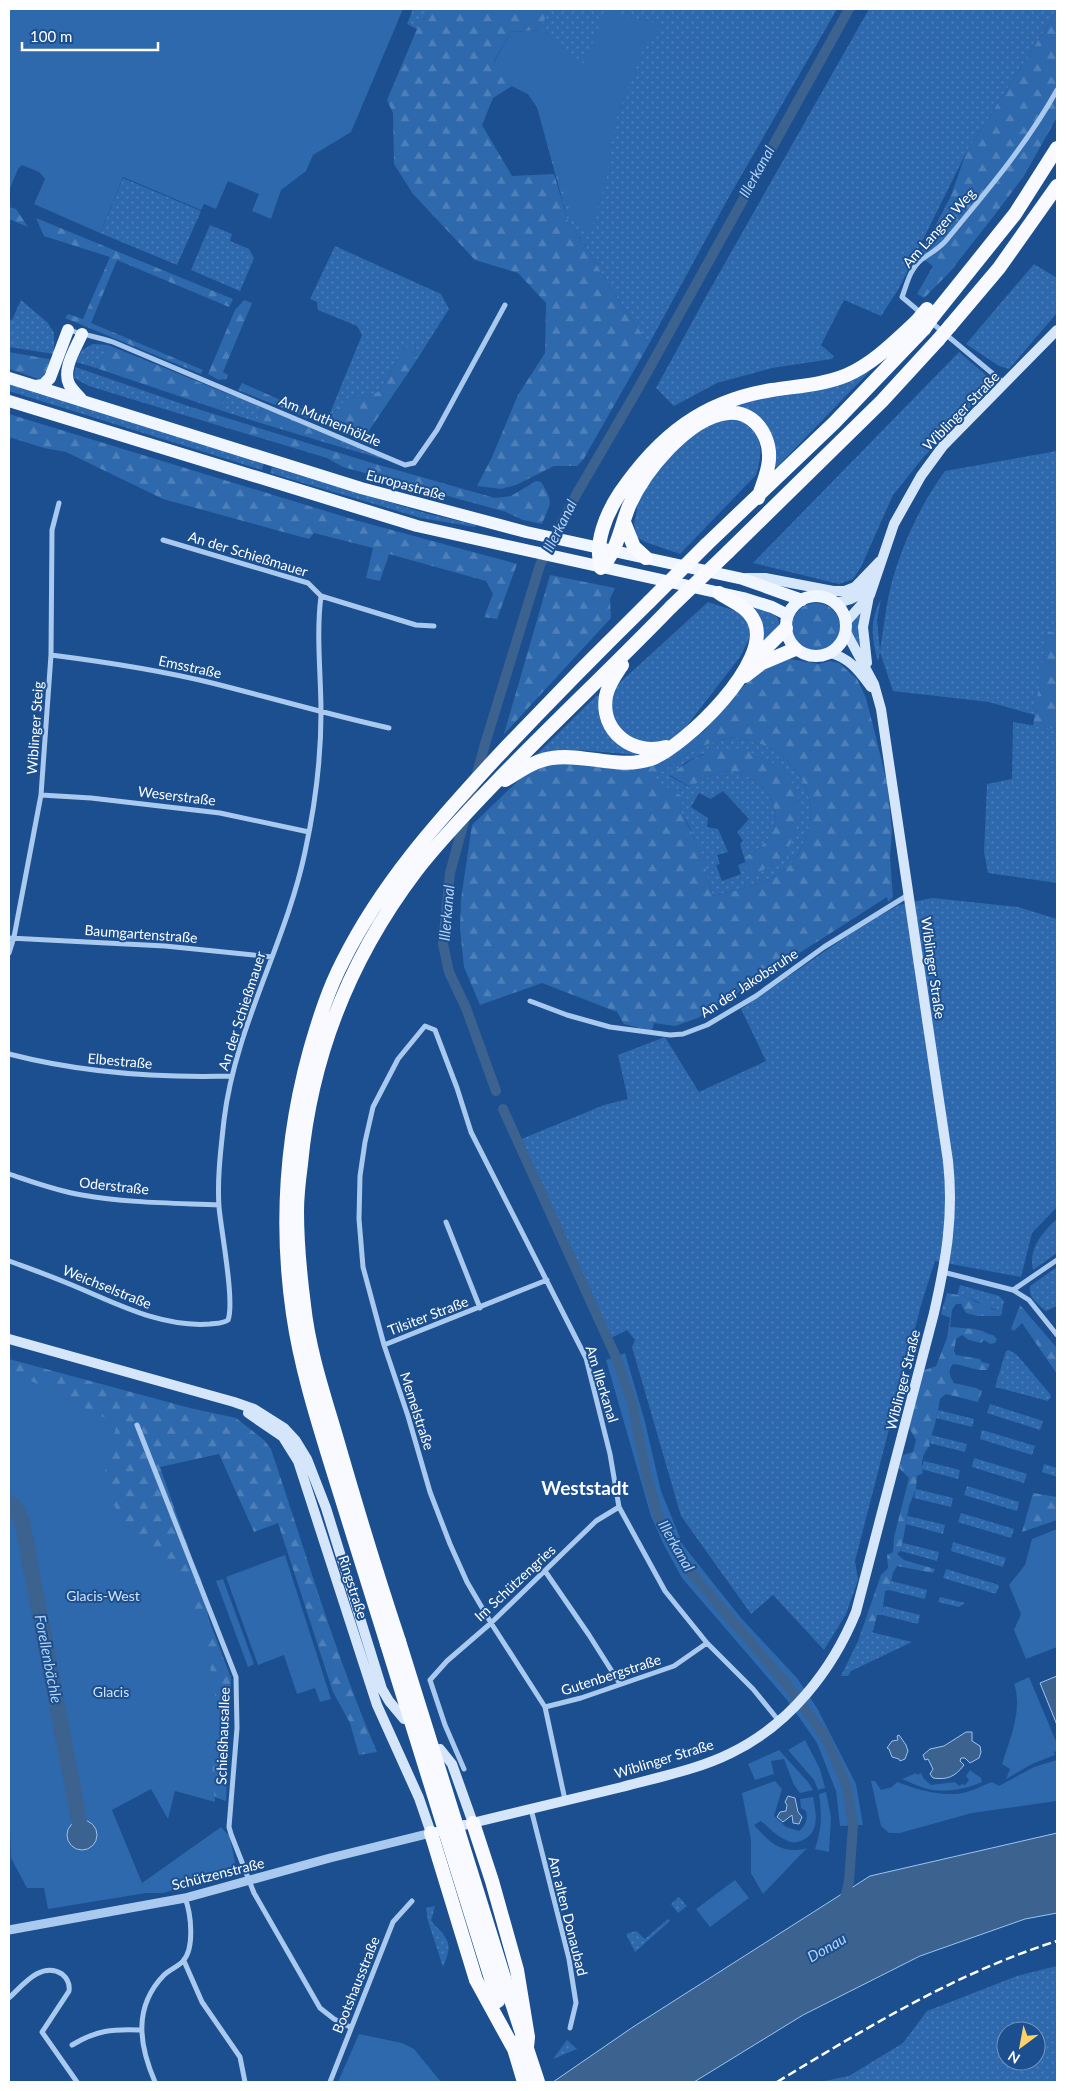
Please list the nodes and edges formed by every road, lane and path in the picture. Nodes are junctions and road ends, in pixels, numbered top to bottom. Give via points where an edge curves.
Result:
1 (1057, 90) edge
2 (1057, 148) edge
3 (1057, 186) edge
4 (505, 305) dead end
5 (920, 325) junction
6 (68, 330) joint
7 (1057, 330) edge
8 (82, 334) junction
9 (9, 378) edge
10 (1006, 384) junction
11 (35, 386) junction
12 (82, 400) junction
13 (9, 401) edge
14 (758, 498) junction
15 (60, 503) dead end
16 (624, 522) junction
17 (163, 540) dead end
18 (598, 548) junction
19 (614, 551) junction
20 (646, 558) junction
21 (882, 558) junction
22 (601, 568) junction
23 (876, 577) junction
24 (743, 578) junction
25 (719, 593) junction
26 (870, 595) junction
27 (321, 596) junction
28 (802, 600) junction
29 (834, 602) junction
30 (787, 621) junction
31 (434, 626) dead end
32 (846, 627) junction
33 (636, 643) junction
34 (795, 649) junction
35 (830, 654) junction
36 (51, 655) junction
37 (747, 666) junction
38 (869, 674) junction
39 (731, 689) junction
40 (877, 696) junction
41 (321, 713) junction
42 (389, 728) dead end
43 (674, 745) junction
44 (489, 790) junction
45 (41, 795) junction
46 (309, 832) junction
47 (908, 895) junction
48 (11, 938) edge
49 (9, 953) edge
50 (272, 957) junction
51 (530, 1001) dead end
52 (435, 1030) joint
53 (9, 1054) edge
54 (232, 1076) junction
55 (9, 1174) edge
56 (219, 1205) junction
57 (446, 1222) dead end
58 (1057, 1260) edge
59 (9, 1261) edge
60 (943, 1272) junction
61 (546, 1280) junction
62 (1013, 1290) junction
63 (480, 1308) junction
64 (228, 1320) joint
65 (1057, 1335) edge
66 (9, 1339) edge
67 (384, 1345) junction
68 (200, 1394) junction
69 (137, 1425) dead end
70 (618, 1507) junction
71 (545, 1571) junction
72 (491, 1623) junction
73 (393, 1642) junction
74 (707, 1643) junction
75 (620, 1684) junction
76 (545, 1707) junction
77 (404, 1719) dead end
78 (778, 1721) junction
79 (440, 1749) dead end
80 (464, 1769) dead end
81 (565, 1801) junction
82 (531, 1809) junction
83 (468, 1824) junction
84 (435, 1832) junction
85 (249, 1881) junction
86 (185, 1898) junction
87 (412, 1901) dead end
88 (9, 1930) edge
89 (184, 1960) junction
90 (9, 1998) edge
91 (350, 2026) junction
92 (570, 2028) dead end
93 (140, 2030) junction
94 (72, 2045) dead end
95 (521, 2049) junction
96 (77, 2082) edge
97 (155, 2082) edge
98 (245, 2082) edge
99 (330, 2082) edge
100 (524, 2082) edge
101 (538, 2082) edge

1 - 10 street, Am Langen Weg via 1043,115 978,202 944,243 912,270 902,297
2 - 5 highway, bridge via 1014,214 966,277
3 - 33 highway, bridge via 999,268 882,401
4 - 8 street, Am Muthenhölzle via 437,430 418,459 409,465 113,342
5 - 14 highway via 836,420
5 - 18 highway via 863,367 831,380 771,390 719,405 677,429 645,459 616,498
6 - 8 street, Am Muthenhölzle
6 - 11 main road via 50,378 43,385
7 - 10 main road, Wiblinger Straße
8 - 12 main road via 70,360 67,377 69,385
9 - 11 main road, Europastraße
10 - 21 main road, Wiblinger Straße via 943,446 921,476 894,524
11 - 12 main road, Europastraße
12 - 18 main road, Europastraße via 361,488
13 - 22 main road via 417,526
14 - 16 highway via 770,456 767,442 755,422 744,415 726,413 694,427 669,450 644,480
14 - 73 highway, bridge via 649,602 421,840 375,906 343,962 322,1008 293,1122 285,1207 286,1256 293,1316 308,1391
15 - 36 street, Wiblinger Steig via 52,530
16 - 19 highway
16 - 20 highway via 634,547
17 - 27 street, An der Schießmauer via 308,582
18 - 19 main road, Europastraße
18 - 22 highway
19 - 20 main road, Europastraße
19 - 22 highway
20 - 24 main road, Europastraße
21 - 23 main road, Wiblinger Straße
21 - 24 main road via 855,587 845,591 765,578
22 - 25 main road
23 - 26 main road, Wiblinger Straße
23 - 29 main road, Wiblinger Straße via 853,600
24 - 28 main road, Europastraße
25 - 30 main road via 772,607
25 - 37 highway via 741,606 755,622 756,640
26 - 32 main road, Wiblinger Straße
26 - 38 main road via 863,637
27 - 31 street, An der Schießmauer via 416,625
27 - 41 street, An der Schießmauer via 318,620
28 - 29 main road via 818,596
28 - 30 main road via 791,609
29 - 32 main road via 840,608
30 - 34 main road via 790,643
30 - 37 highway
32 - 35 main road via 843,641
32 - 38 main road, Wiblinger Straße
33 - 43 highway via 608,688 605,708 608,721 618,736 636,747 651,750
33 - 44 highway
34 - 35 main road via 816,657
34 - 39 highway via 762,663
35 - 40 main road, Wiblinger Straße via 843,658 858,669
36 - 41 street, Emsstraße via 125,665 212,683
36 - 45 street, Wiblinger Steig
37 - 39 highway
38 - 40 main road, Wiblinger Straße
39 - 43 highway via 689,735
40 - 47 main road, Wiblinger Straße
41 - 42 street
41 - 46 street, An der Schießmauer via 320,754
43 - 44 highway via 662,754 638,762 577,757 544,760
44 - 73 highway via 426,859 386,913 357,963 332,1023 316,1073 304,1128 296,1208 304,1308 320,1381
45 - 46 street, Weserstraße via 220,813
45 - 48 street, Wiblinger Steig
46 - 50 street, An der Schießmauer via 296,886
47 - 51 street, An der Jakobsruhe via 824,947 756,996 707,1025 683,1034 610,1027
47 - 60 main road, Wiblinger Straße via 950,1180 951,1219
48 - 49 street, Wiblinger Steig
48 - 50 street, Baumgartenstraße via 165,946
50 - 54 street, An der Schießmauer
52 - 61 street, Am Illerkanal via 471,1132
52 - 67 street, Memelstraße via 425,1026 398,1059 373,1107 365,1142 359,1219 363,1267
53 - 54 street, Elbestraße via 80,1069 188,1078
54 - 56 street, An der Schießmauer via 224,1118
55 - 56 street, Oderstraße via 87,1196
56 - 64 street, An der Schießmauer via 229,1291
57 - 63 street, Tilsiter Straße
58 - 62 street
59 - 64 street, Weichselstraße via 157,1319 204,1324
60 - 62 street
60 - 78 main road, Wiblinger Straße via 861,1596 850,1627 810,1690
61 - 63 street, Tilsiter Straße
61 - 70 street, Am Illerkanal via 586,1358 610,1454
62 - 65 street via 1028,1300
63 - 67 street, Tilsiter Straße
66 - 68 main road, Ringstraße
67 - 72 street, Memelstraße via 430,1492 450,1544
68 - 77 main road, Ringstraße via 254,1409 273,1420 296,1441 316,1481 382,1689
68 - 84 main road, Ringstraße via 243,1410 267,1425 283,1437 298,1461 377,1705
69 - 85 street, Schießhausallee via 236,1677 237,1728 229,1827
70 - 71 street, Im Schützengries via 596,1521
70 - 74 street, Am Illerkanal via 665,1592
71 - 72 street, Im Schützengries
71 - 75 street
72 - 76 street, Memelstraße
72 - 80 street, Im Schützengries via 430,1680
73 - 95 highway, bridge
74 - 75 street, Gutenbergstraße via 674,1666
74 - 78 street, Am Illerkanal via 753,1689
75 - 76 street, Gutenbergstraße
76 - 81 street, Memelstraße
78 - 81 main road, Wiblinger Straße via 731,1753 702,1764
79 - 83 main road via 452,1764
81 - 82 main road, Wiblinger Straße
82 - 83 main road, Wiblinger Straße
82 - 92 street, Am alten Donaubad via 570,1959 576,2002
83 - 95 highway via 492,1881 517,1970 528,2037
84 - 85 street, Schützenstraße
84 - 95 highway via 476,1980
85 - 86 street, Schützenstraße
85 - 91 street, Schießhausallee via 320,2008
86 - 88 street, Schützenstraße
86 - 89 street via 191,1930
87 - 91 street, Bootshausstraße via 393,1922
89 - 93 street via 164,1974 153,1990
89 - 98 street via 202,2002 240,2057
90 - 96 street via 37,1972 52,1970 67,1978 69,1991 42,2032
91 - 99 street, Bootshausstraße
93 - 94 street via 107,2030
93 - 97 street
95 - 100 highway
95 - 101 highway

